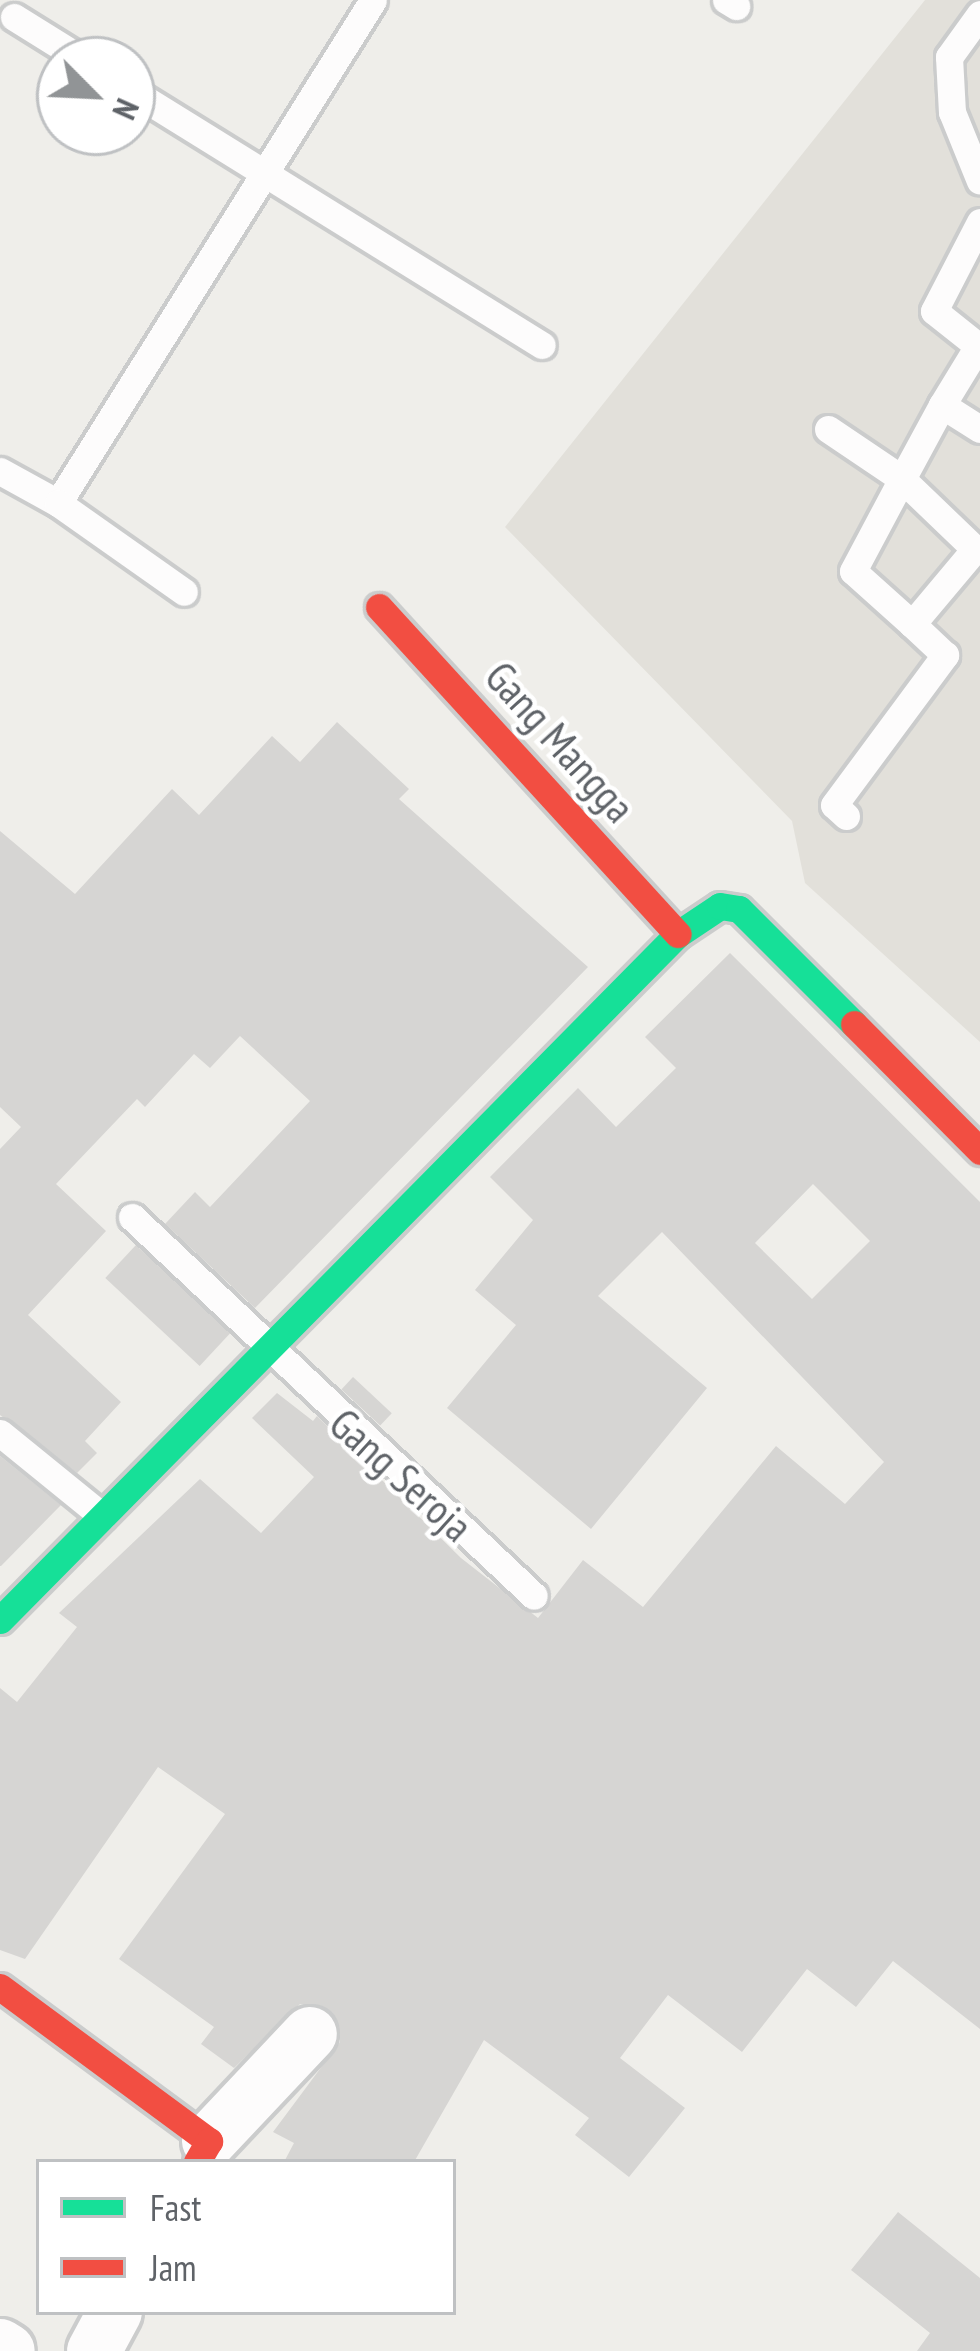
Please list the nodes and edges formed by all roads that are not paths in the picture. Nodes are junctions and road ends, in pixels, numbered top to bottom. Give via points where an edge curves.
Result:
1 (373, 0) edge
2 (980, 14) edge
3 (14, 16) dead end
4 (45, 36) edge
5 (949, 57) junction
6 (928, 87) dead end
7 (156, 106) edge
8 (263, 173) junction
9 (980, 182) edge
10 (980, 222) edge
11 (542, 345) dead end
12 (942, 405) junction
13 (828, 429) dead end
14 (980, 429) edge
15 (0, 471) edge
16 (902, 479) junction
17 (58, 503) junction
18 (184, 592) dead end
19 (380, 607) dead end
20 (912, 624) junction
21 (846, 816) dead end
22 (678, 934) junction
23 (980, 1151) edge
24 (132, 1217) dead end
25 (268, 1354) junction
26 (0, 1433) edge
27 (102, 1516) junction
28 (534, 1596) dead end
29 (0, 1620) edge
30 (0, 1987) edge
31 (310, 2034) dead end
32 (203, 2151) edge
33 (114, 2315) edge
34 (0, 2346) edge
35 (8, 2351) edge
36 (94, 2351) edge

1 - 8 lane
2 - 5 lane
3 - 4 lane
5 - 6 lane
5 - 9 lane via 952,112
7 - 8 lane
8 - 11 lane
8 - 17 lane
10 - 12 lane via 934,311 978,346
12 - 14 lane
12 - 16 lane
13 - 16 lane
15 - 17 lane
16 - 20 lane via 853,571
16 - 20 lane via 975,549
17 - 18 lane
19 - 22 street, Gang Mangga
20 - 21 lane via 945,656 834,806
22 - 23 street via 720,906 740,909
22 - 25 street
24 - 25 lane, Gang Seroja
25 - 27 street
25 - 28 lane, Gang Seroja
26 - 27 lane
27 - 29 street
30 - 32 street
31 - 32 street
33 - 36 street
34 - 35 street

